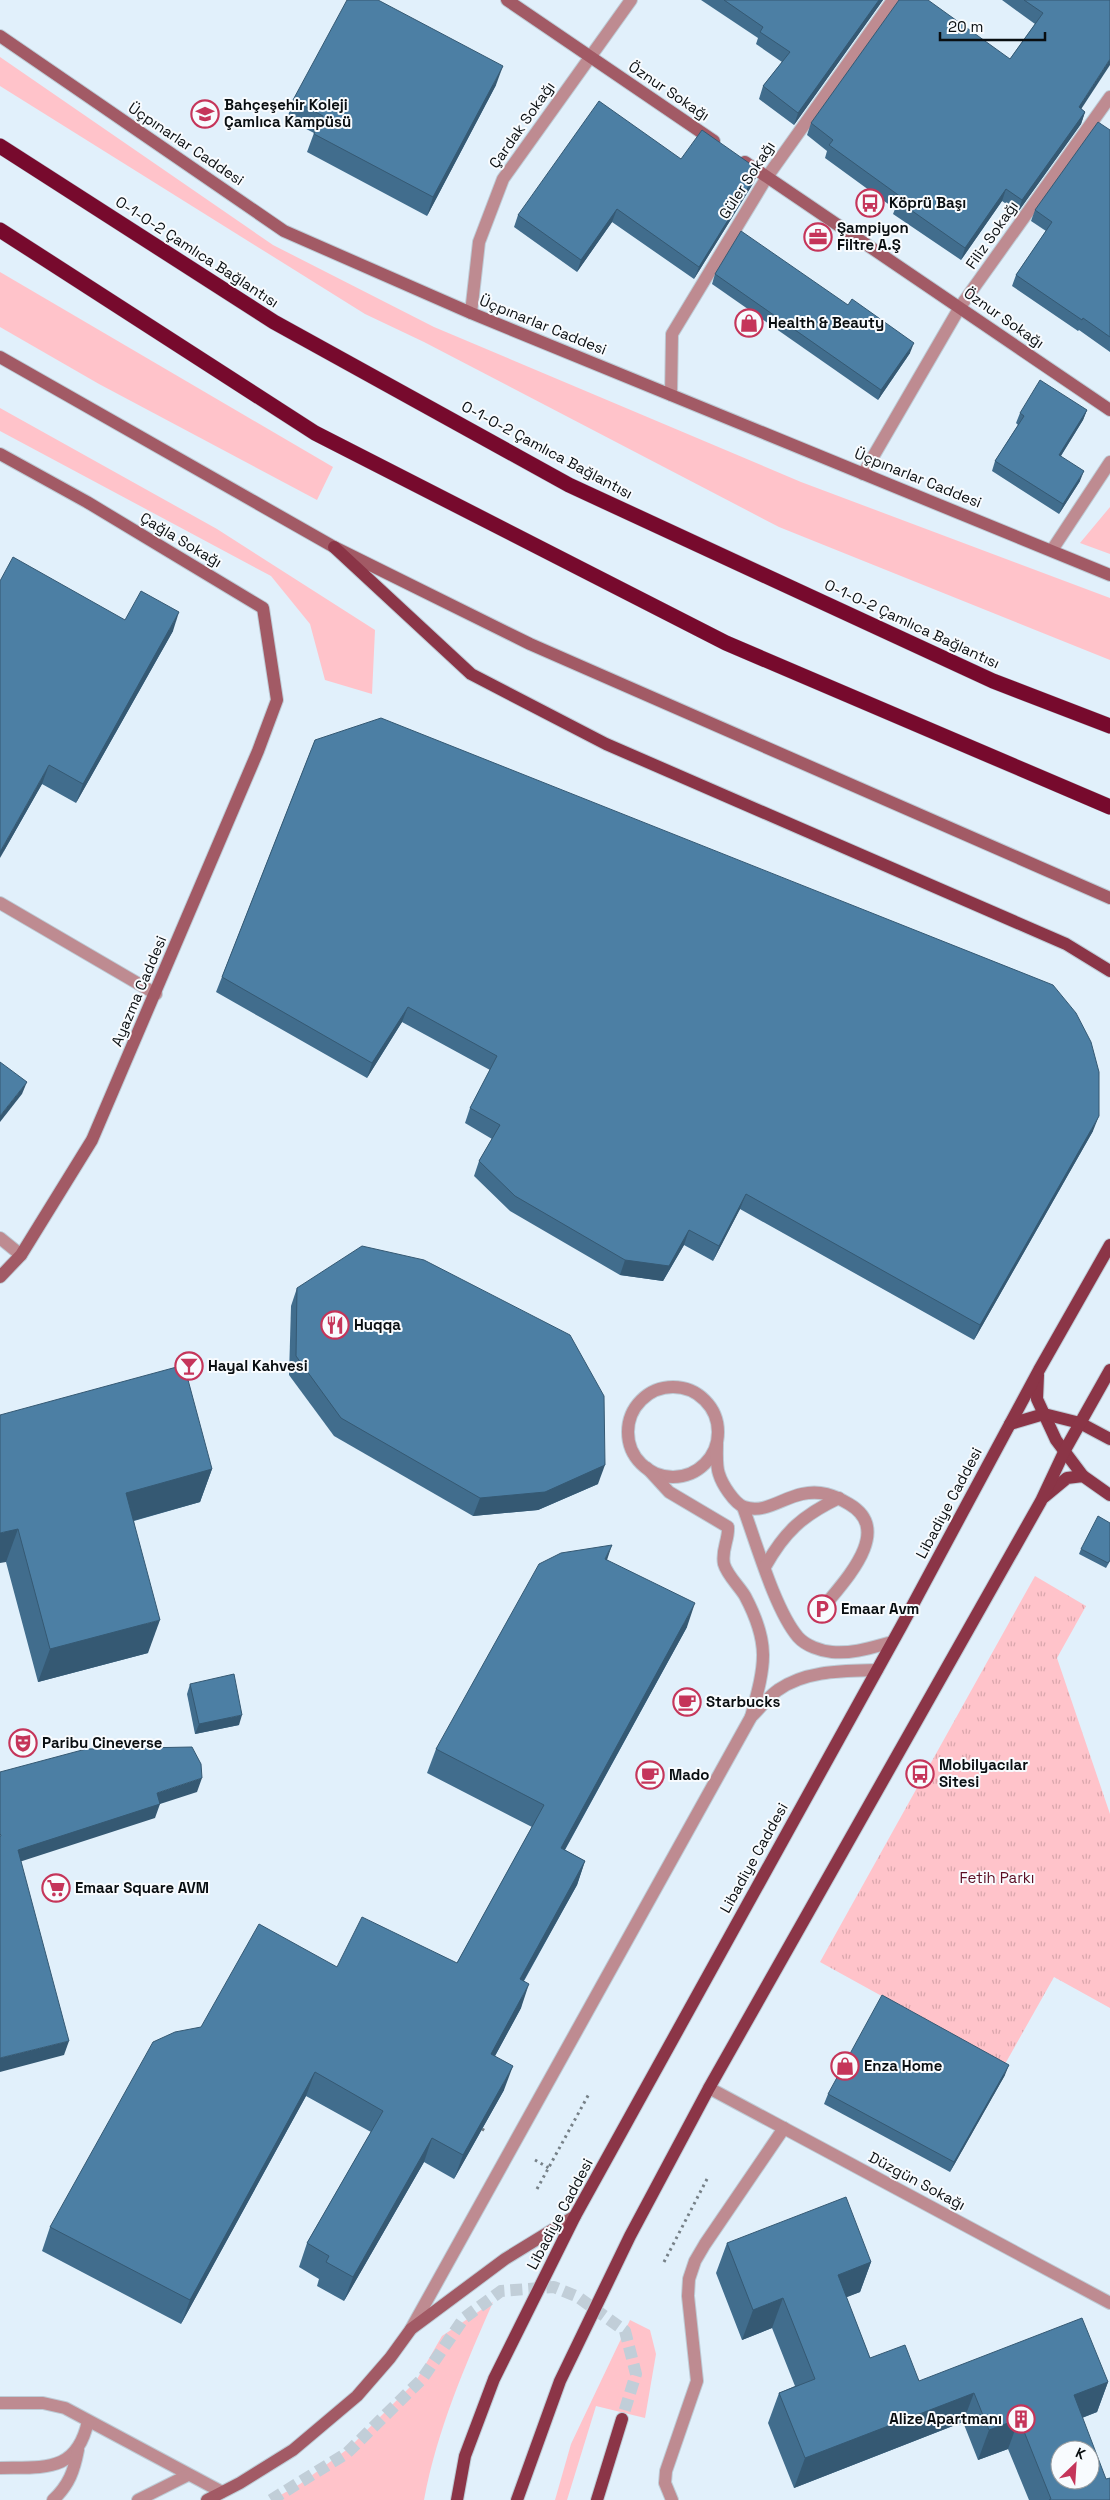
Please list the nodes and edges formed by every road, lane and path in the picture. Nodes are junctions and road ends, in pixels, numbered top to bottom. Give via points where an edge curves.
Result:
1 (507, 0) edge
2 (631, 0) edge
3 (893, 0) edge
4 (0, 36) edge
5 (589, 57) junction
6 (1110, 97) edge
7 (0, 146) edge
8 (767, 177) junction
9 (0, 230) edge
10 (960, 307) junction
11 (471, 313) junction
12 (0, 357) edge
13 (671, 395) junction
14 (1110, 410) edge
15 (0, 454) edge
16 (1110, 462) edge
17 (863, 474) junction
18 (334, 547) junction
19 (1052, 550) junction
20 (1110, 575) edge
21 (277, 700) joint
22 (1110, 726) edge
23 (1110, 807) edge
24 (1110, 898) edge
25 (0, 904) edge
26 (1110, 971) edge
27 (156, 994) junction
28 (0, 1238) edge
29 (1110, 1245) edge
30 (21, 1255) junction
31 (0, 1277) edge
32 (1039, 1370) junction
33 (1110, 1370) edge
34 (1044, 1414) junction
35 (1080, 1423) junction
36 (1010, 1424) junction
37 (1110, 1440) edge
38 (717, 1444) junction
39 (1065, 1450) junction
40 (647, 1468) junction
41 (1083, 1476) junction
42 (1110, 1496) edge
43 (839, 1498) junction
44 (1041, 1500) junction
45 (742, 1507) junction
46 (765, 1567) junction
47 (822, 1609) dead end
48 (892, 1642) junction
49 (877, 1670) junction
50 (752, 1717) junction
51 (709, 2088) junction
52 (590, 2092) dead end
53 (784, 2128) junction
54 (482, 2129) edge
55 (487, 2132) edge
56 (535, 2160) dead end
57 (549, 2168) junction
58 (707, 2179) dead end
59 (537, 2189) dead end
60 (575, 2216) junction
61 (680, 2232) dead end
62 (1110, 2303) edge
63 (411, 2329) junction
64 (0, 2403) edge
65 (622, 2419) tunnel mouth
66 (88, 2421) junction
67 (78, 2448) junction
68 (0, 2468) edge
69 (188, 2475) junction
70 (222, 2492) junction
71 (54, 2500) edge
72 (138, 2500) edge
73 (207, 2500) edge
74 (457, 2500) edge
75 (517, 2500) edge
76 (597, 2500) edge
77 (672, 2500) edge

1 - 5 main road, Öznur Sokağı
2 - 5 street, Çardak Sokağı
3 - 8 street, Güler Sokağı
4 - 11 main road, Üçpınarlar Caddesi via 284,231
5 - 8 main road, Öznur Sokağı
5 - 11 street, Çardak Sokağı via 503,179 479,242
6 - 10 street, Filiz Sokağı
7 - 22 highway, O-1-O-2 Çamlıca Bağlantısı via 274,322 569,485 993,681
8 - 10 main road, Öznur Sokağı
8 - 13 street, Güler Sokağı via 672,334
9 - 23 highway via 315,433 726,643
10 - 14 main road, Öznur Sokağı
10 - 17 street, Filiz Sokağı
11 - 13 main road, Üçpınarlar Caddesi
12 - 18 main road
13 - 17 main road, Üçpınarlar Caddesi
15 - 21 main road, Çağla Sokağı via 88,502 263,608
16 - 19 street
17 - 19 main road, Üçpınarlar Caddesi
18 - 24 main road via 530,644
18 - 26 main road via 471,674 606,744 1066,944
19 - 20 main road, Üçpınarlar Caddesi
21 - 27 main road, Ayazma Caddesi
25 - 27 street
27 - 30 main road, Ayazma Caddesi via 92,1140
28 - 30 street
29 - 32 main road, Libadiye Caddesi
30 - 31 main road, Ayazma Caddesi
32 - 34 main road via 1037,1399
32 - 36 main road, Libadiye Caddesi
33 - 35 main road
34 - 35 main road
34 - 36 main road
34 - 39 main road via 1056,1440
35 - 37 main road
35 - 39 main road
36 - 48 main road, Libadiye Caddesi
38 - 40 street via 711,1457 688,1474 660,1475
38 - 40 street via 718,1428 706,1401 693,1391 663,1388 648,1394 630,1417 630,1445 636,1458
38 - 45 street via 718,1474
39 - 41 main road
39 - 44 main road
40 - 50 street via 669,1492 728,1527 729,1537 723,1550 724,1565 742,1591 762,1634 762,1679
41 - 42 main road
41 - 44 main road via 1067,1478
43 - 45 street via 820,1492 801,1494 762,1509
43 - 46 street via 816,1509 794,1526 778,1543
43 - 47 street via 863,1515 868,1526 867,1538 864,1552
44 - 51 main road
45 - 46 street
46 - 48 street via 783,1613 799,1638 812,1647 832,1652 853,1652
48 - 49 main road, Libadiye Caddesi
49 - 50 street via 835,1672 795,1680 776,1691
49 - 60 main road, Libadiye Caddesi
50 - 63 street
51 - 53 street, Düzgün Sokağı
51 - 75 main road via 630,2236 560,2382
52 - 57 path
53 - 62 street, Düzgün Sokağı
53 - 77 street via 705,2244 689,2279 698,2382 666,2471 665,2483
54 - 55 path
56 - 57 path
57 - 59 path
58 - 61 path
60 - 63 main road via 505,2259
60 - 74 main road, Libadiye Caddesi via 494,2379 465,2456
63 - 70 main road via 357,2396 329,2422 293,2450
64 - 66 street via 44,2403 65,2408
65 - 76 main road
66 - 67 street
66 - 69 street
67 - 68 street via 68,2460 51,2467
67 - 71 street via 74,2471
69 - 70 street
69 - 72 street
70 - 73 main road

